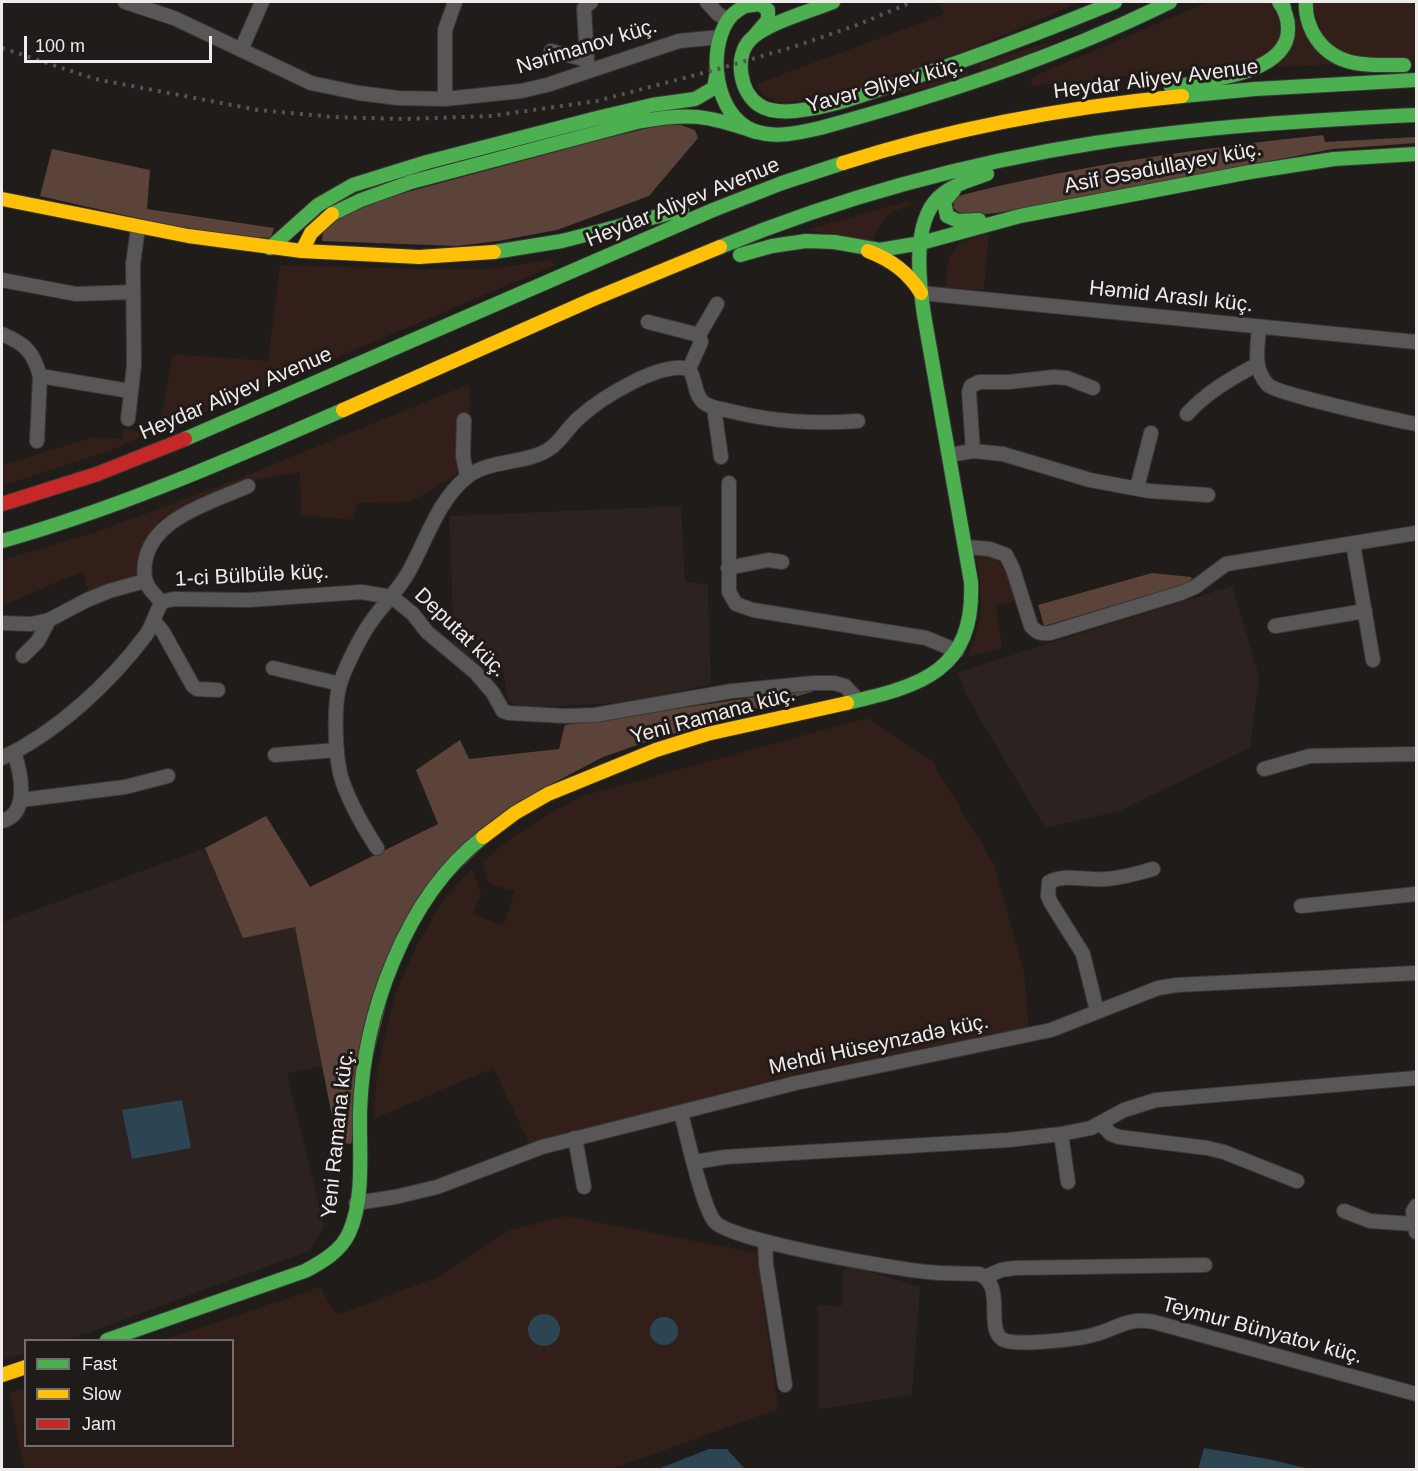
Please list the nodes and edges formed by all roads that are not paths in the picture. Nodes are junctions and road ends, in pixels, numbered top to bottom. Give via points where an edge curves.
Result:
1 (125, 2) edge
2 (262, 2) edge
3 (455, 2) edge
4 (591, 2) edge
5 (707, 2) edge
6 (774, 2) edge
7 (1115, 2) edge
8 (1170, 2) edge
9 (1186, 2) edge
10 (1305, 3) edge
11 (749, 4) edge
12 (827, 4) edge
13 (1282, 4) edge
14 (1136, 19) junction
15 (728, 21) junction
16 (720, 37) junction
17 (751, 39) junction
18 (241, 50) junction
19 (551, 51) dead end
20 (587, 66) junction
21 (1416, 66) edge
22 (718, 69) junction
23 (919, 76) junction
24 (1416, 80) edge
25 (931, 97) junction
26 (445, 99) junction
27 (1065, 111) junction
28 (1416, 115) edge
29 (756, 132) junction
30 (1058, 150) junction
31 (1416, 154) edge
32 (964, 182) junction
33 (781, 184) junction
34 (2, 199) edge
35 (1020, 216) junction
36 (138, 228) junction
37 (921, 243) junction
38 (270, 248) junction
39 (862, 248) junction
40 (302, 250) junction
41 (2, 280) edge
42 (133, 292) junction
43 (921, 293) junction
44 (717, 304) dead end
45 (549, 319) junction
46 (648, 322) dead end
47 (1259, 327) junction
48 (2, 334) edge
49 (699, 335) junction
50 (1416, 342) edge
51 (1256, 365) junction
52 (689, 369) junction
53 (40, 376) junction
54 (1093, 388) dead end
55 (130, 391) junction
56 (714, 408) junction
57 (1187, 414) dead end
58 (128, 419) dead end
59 (464, 420) dead end
60 (858, 421) dead end
61 (1416, 424) edge
62 (1151, 433) dead end
63 (37, 441) dead end
64 (973, 452) junction
65 (949, 455) junction
66 (721, 457) dead end
67 (467, 477) junction
68 (729, 483) dead end
69 (248, 486) dead end
70 (1137, 488) junction
71 (1209, 495) dead end
72 (2, 504) edge
73 (1416, 533) edge
74 (2, 541) edge
75 (1353, 544) junction
76 (966, 547) junction
77 (782, 562) dead end
78 (728, 568) junction
79 (144, 581) junction
80 (392, 597) junction
81 (162, 603) junction
82 (1365, 611) junction
83 (49, 620) junction
84 (154, 621) junction
85 (2, 623) edge
86 (1275, 626) dead end
87 (957, 651) junction
88 (23, 656) dead end
89 (1373, 660) dead end
90 (273, 668) dead end
91 (340, 684) junction
92 (218, 690) dead end
93 (857, 699) junction
94 (337, 750) junction
95 (1416, 754) edge
96 (8, 755) edge
97 (276, 755) dead end
98 (1264, 769) dead end
99 (168, 776) dead end
100 (21, 800) junction
101 (2, 821) edge
102 (377, 848) dead end
103 (1153, 869) dead end
104 (1416, 894) edge
105 (1301, 906) dead end
106 (1416, 973) edge
107 (1097, 1011) junction
108 (1416, 1078) edge
109 (681, 1113) junction
110 (1101, 1124) junction
111 (1061, 1134) junction
112 (575, 1138) junction
113 (695, 1162) junction
114 (1297, 1180) dead end
115 (1068, 1182) dead end
116 (584, 1187) dead end
117 (356, 1203) junction
118 (1416, 1206) edge
119 (1344, 1211) dead end
120 (1415, 1228) edge
121 (765, 1242) junction
122 (1205, 1265) dead end
123 (985, 1277) junction
124 (113, 1339) edge
125 (24, 1368) edge
126 (2, 1375) edge
127 (785, 1385) dead end
128 (1416, 1394) edge

1 - 18 street, Nərimanov küç. via 174,18
2 - 18 street
3 - 26 street via 445,30
4 - 20 street via 584,8
5 - 15 street
6 - 12 main road via 778,14 786,18
7 - 23 main road, Yavər Əliyev küç.
8 - 14 main road, Yavər Əliyev küç.
9 - 14 main road
10 - 21 main road via 1307,20 1320,46 1337,59
11 - 15 main road
11 - 17 main road, Yavər Əliyev küç. via 765,6 769,15
12 - 17 main road
13 - 27 main road via 1287,38 1278,56 1269,62
14 - 25 main road, Yavər Əliyev küç. via 1010,72
15 - 16 main road
16 - 20 street, Nərimanov küç. via 679,41
16 - 22 main road
17 - 23 main road, Yavər Əliyev küç. via 743,54 743,82 753,100 768,109 812,108
18 - 26 street, Nərimanov küç. via 328,88 398,98
19 - 20 street
20 - 26 street, Nərimanov küç. via 521,91
22 - 29 main road via 722,93 731,112
22 - 38 main road via 714,88 696,99 597,118 353,185 318,205
23 - 25 main road via 961,65 973,67 972,79
24 - 27 main road, Heydar Aliyev Avenue via 1219,91
25 - 29 main road, Yavər Əliyev küç. via 791,133
27 - 33 main road, Heydar Aliyev Avenue via 934,138
28 - 30 main road via 1219,128
29 - 40 main road, Yavər Əliyev küç. via 688,115 629,125 493,160 357,201 312,230
30 - 32 main road, Yeni Ramana küç.
30 - 45 main road via 895,188 794,218
31 - 35 main road, Asif Əsədullayev küç. via 1305,163
32 - 35 main road via 944,202 947,216 969,221
32 - 37 main road, Yeni Ramana küç. via 933,202
33 - 40 main road via 564,242 498,252 458,256
33 - 72 main road, Heydar Aliyev Avenue via 170,445 97,474
34 - 36 main road
35 - 37 main road, Asif Əsədullayev küç.
36 - 38 main road
36 - 42 street
37 - 39 main road, Asif Əsədullayev küç. via 884,250
37 - 43 main road, Yeni Ramana küç.
38 - 40 main road
39 - 43 main road via 905,269
39 - 45 main road via 841,242 801,241 762,248
41 - 42 street via 76,294
42 - 55 street via 134,365
43 - 47 street, Həmid Araslı küç.
43 - 65 main road, Yeni Ramana küç.
44 - 49 street
45 - 74 main road via 185,477
46 - 49 street
47 - 50 street, Həmid Araslı küç.
47 - 51 street
48 - 53 street via 20,342 35,357
49 - 52 street via 701,342
51 - 57 street via 1222,383
51 - 61 street via 1268,385 1275,389
52 - 56 street via 698,395
52 - 67 street, Deputat küç. via 675,367 647,377 591,408 549,449 480,469
53 - 55 street
53 - 63 street
54 - 64 street via 1054,377 979,382 971,386
55 - 58 street
56 - 60 street via 794,423
56 - 66 street
59 - 67 street
62 - 70 street
64 - 65 street
64 - 70 street via 1003,454 1090,480
65 - 76 main road, Yeni Ramana küç.
67 - 80 street, Deputat küç. via 449,495
68 - 78 street
69 - 79 street via 174,519 155,535 147,550
70 - 71 street
73 - 75 street
75 - 76 street via 1226,564 1181,593 1042,634 1031,626 1006,555
75 - 82 street
76 - 87 main road, Yeni Ramana küç. via 972,606 968,628
77 - 78 street via 768,560
78 - 87 street via 729,592 742,607 926,638
79 - 81 street
79 - 83 street via 87,600
80 - 81 street, 1-ci Bülbülə küç. via 361,592 249,600 173,599
80 - 91 street via 364,632
80 - 93 street, Deputat küç. via 476,673 509,713 595,715 732,691 814,683 845,686
81 - 84 street, 1-ci Bülbülə küç.
82 - 86 street
82 - 89 street
83 - 85 street
83 - 88 street via 38,641
84 - 92 street via 193,686
84 - 96 street, 1-ci Bülbülə küç. via 147,634 87,700 53,728
87 - 93 main road, Yeni Ramana küç. via 939,670 918,682
90 - 91 street
91 - 94 street
93 - 117 main road, Yeni Ramana küç. via 673,744 582,778 524,807 464,853 424,903 405,935 375,1009 361,1089
94 - 97 street
94 - 102 street via 343,782
95 - 98 street via 1310,756
96 - 100 street via 18,768
99 - 100 street via 124,787
100 - 101 street via 14,816
103 - 107 street via 1111,879 1068,878 1050,882 1048,896 1083,954
104 - 105 street
106 - 107 street, Mehdi Hüseynzadə küç. via 1177,985
107 - 109 street, Mehdi Hüseynzadə küç. via 1039,1033 832,1075
108 - 110 street via 1169,1098 1125,1110
109 - 112 street, Mehdi Hüseynzadə küç.
109 - 113 street
110 - 111 street
110 - 114 street via 1119,1137 1224,1152
111 - 113 street
111 - 115 street
112 - 116 street
112 - 117 street, Mehdi Hüseynzadə küç. via 437,1187
113 - 121 street via 706,1205 717,1224 729,1232
117 - 124 main road, Yeni Ramana küç. via 348,1233 336,1250 319,1263 287,1278
118 - 120 street
119 - 120 street via 1370,1221
121 - 123 street via 910,1270
121 - 127 street via 765,1264
122 - 123 street via 1014,1268
123 - 128 street, Teymur Bünyatov küç. via 993,1291 997,1332 1007,1342 1080,1338 1141,1320
125 - 126 main road

